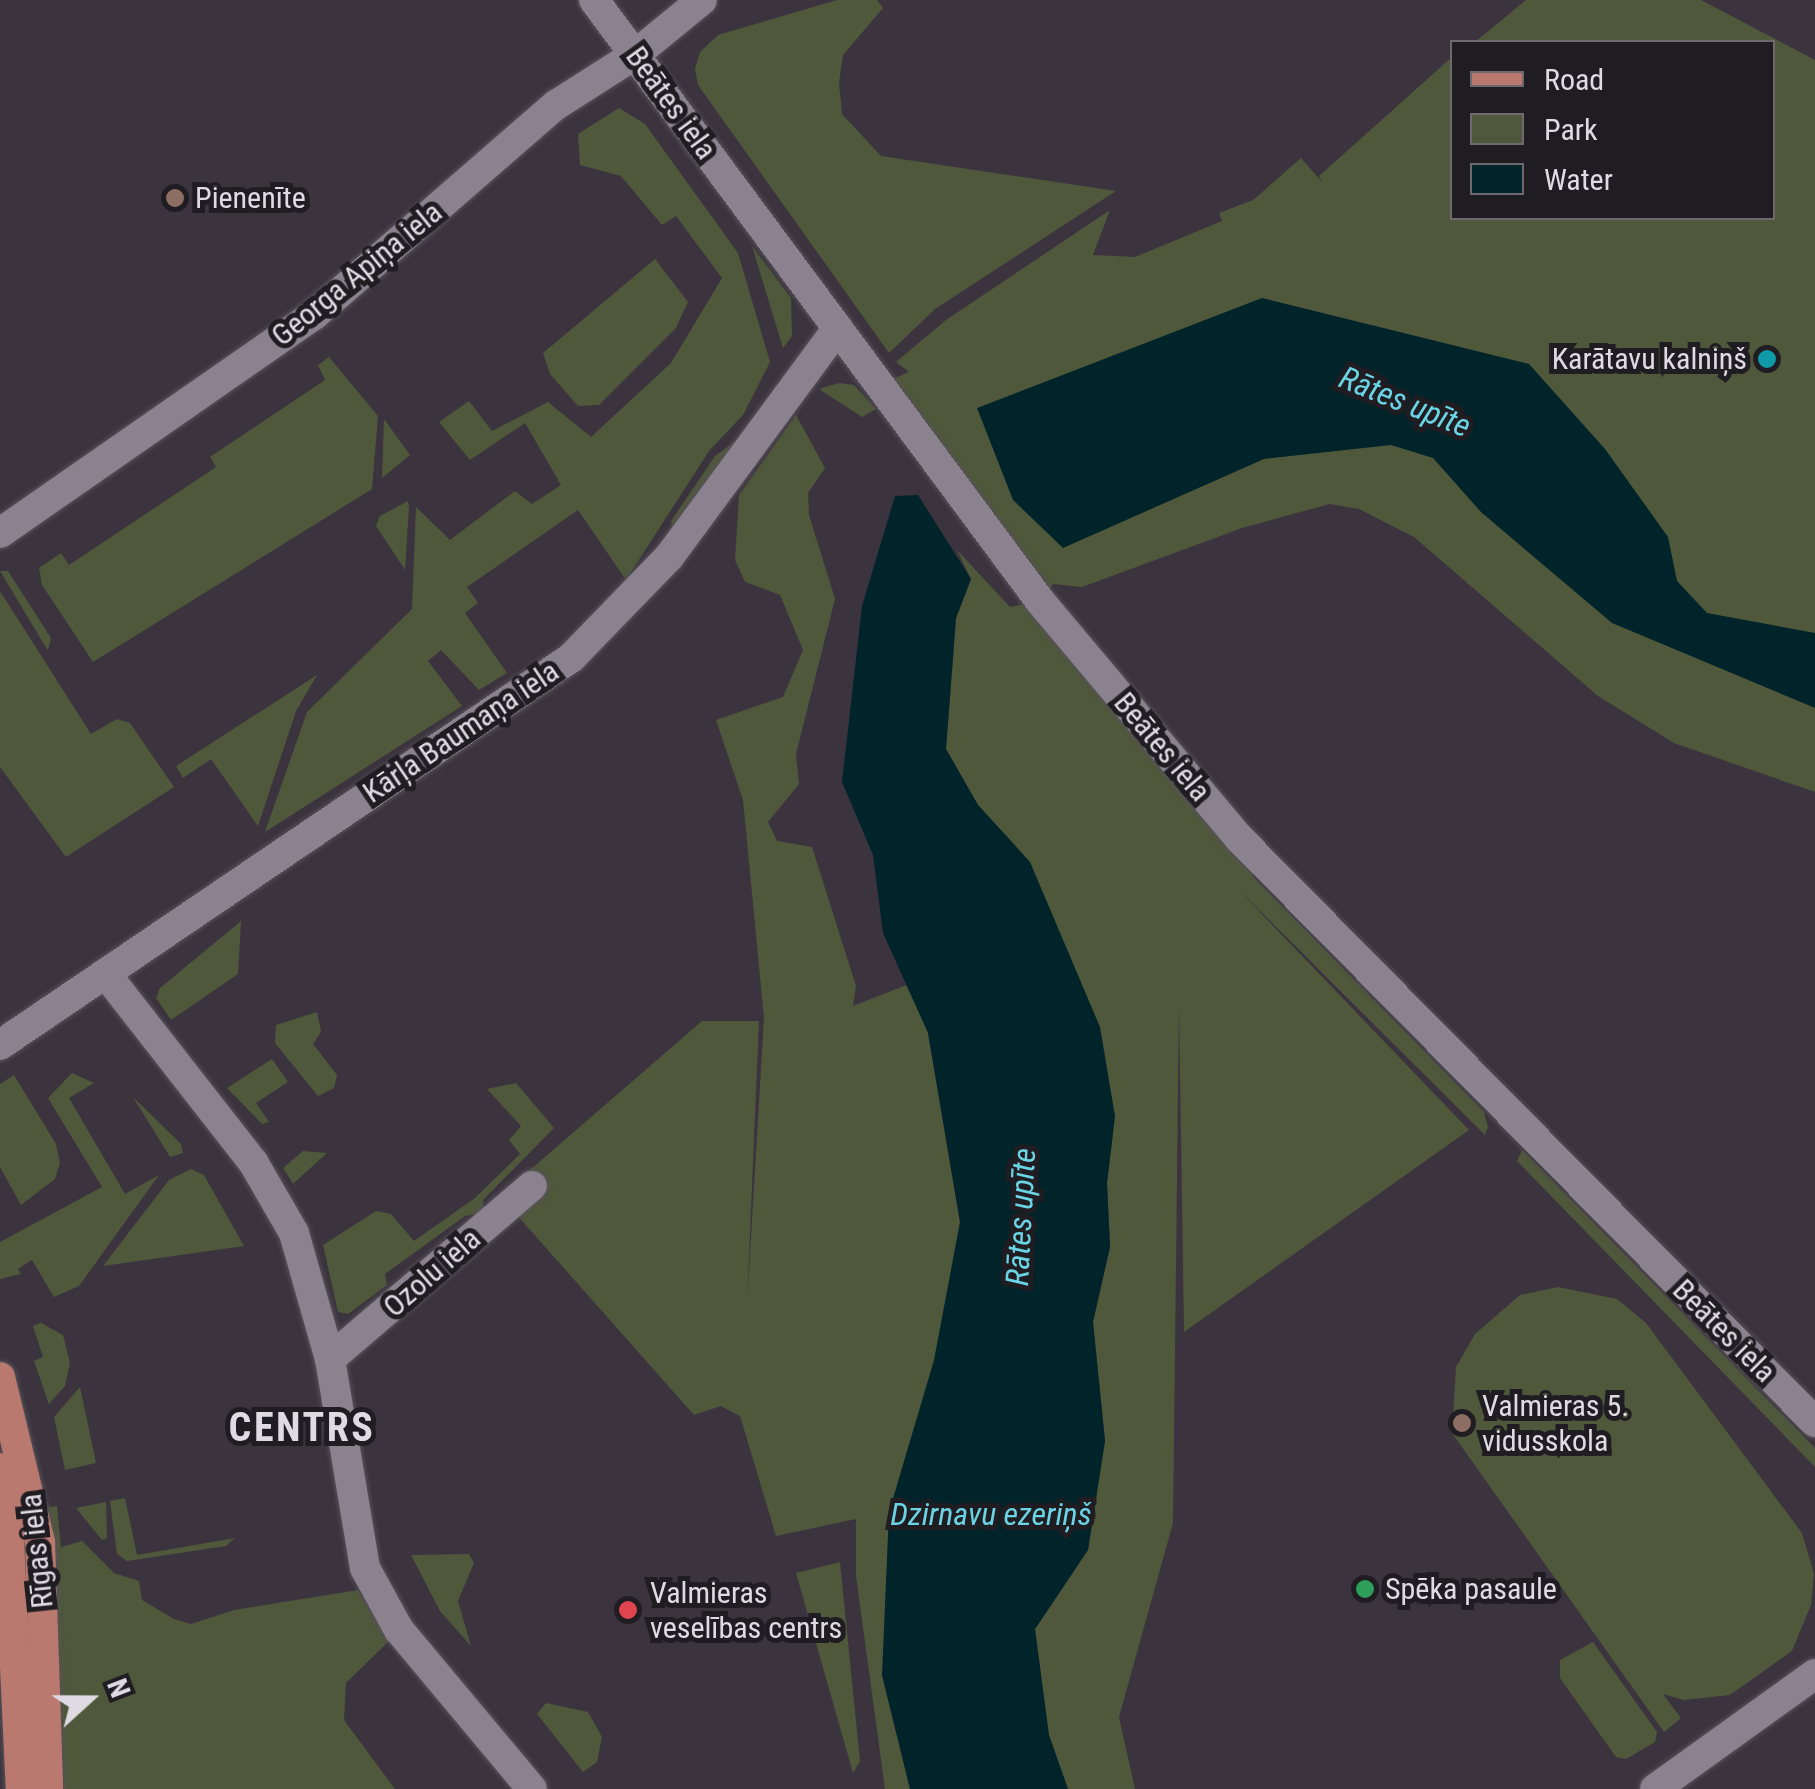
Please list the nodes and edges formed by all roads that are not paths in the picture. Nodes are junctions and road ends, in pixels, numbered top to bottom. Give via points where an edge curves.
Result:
1 (594, 0) edge
2 (702, 0) edge
3 (636, 54) junction
4 (837, 329) junction
5 (0, 533) edge
6 (106, 974) junction
7 (0, 1045) edge
8 (532, 1186) dead end
9 (330, 1359) junction
10 (0, 1377) edge
11 (1815, 1422) edge
12 (0, 1468) edge
13 (1815, 1674) edge
14 (0, 1786) edge
15 (18, 1789) edge
16 (48, 1789) edge
17 (532, 1789) edge
18 (1655, 1789) edge

1 - 3 street, Beātes iela
2 - 3 street, Georga Apiņa iela
3 - 4 street, Beātes iela
3 - 5 street, Georga Apiņa iela via 556,105 314,315
4 - 6 street, Kārļa Baumaņa iela via 668,557 571,658
4 - 11 street, Beātes iela via 1040,601 1240,840
6 - 7 street, Kārļa Baumaņa iela
6 - 9 street via 253,1162 294,1232
8 - 9 street, Ozolu iela
9 - 17 street via 365,1568 399,1630
10 - 16 main road, Rīgas iela via 40,1542
12 - 15 main road, Rīgas iela via 8,1518
13 - 18 street
14 - 15 main road

